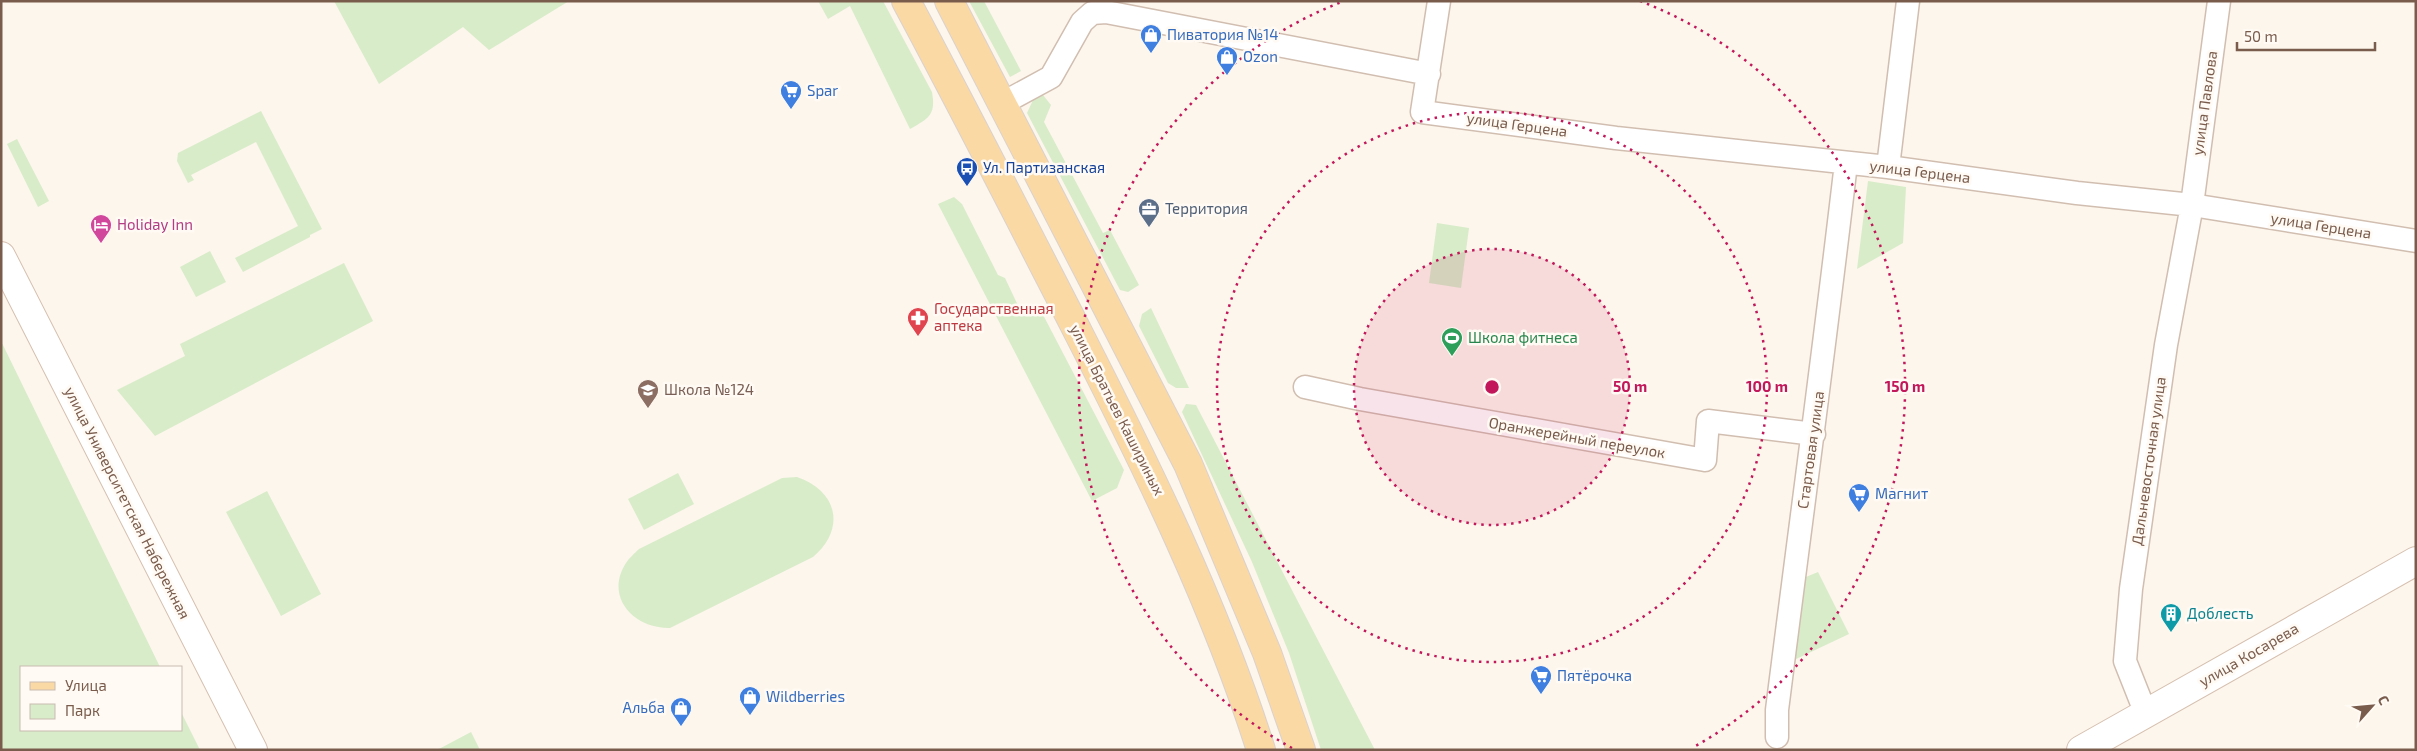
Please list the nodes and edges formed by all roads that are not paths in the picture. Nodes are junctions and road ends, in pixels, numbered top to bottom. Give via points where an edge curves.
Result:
1 (906, 1) edge
2 (949, 1) edge
3 (1439, 1) edge
4 (1908, 1) edge
5 (2219, 1) edge
6 (1428, 74) junction
7 (1002, 102) junction
8 (1846, 163) junction
9 (1888, 167) junction
10 (2192, 206) junction
11 (2416, 241) edge
12 (1, 256) edge
13 (1305, 387) dead end
14 (1814, 434) junction
15 (2416, 561) edge
16 (2146, 714) junction
17 (1777, 736) dead end
18 (253, 750) edge
19 (1261, 750) edge
20 (1301, 750) edge
21 (2081, 750) edge

1 - 19 main road, улица Братьев Кашириных via 1154,481 1235,669
2 - 7 main road
3 - 6 street
4 - 9 street
5 - 10 street, улица Павлова
6 - 7 street via 1106,12 1092,13 1082,22 1051,77
6 - 8 street, улица Герцена via 1422,112 1616,138
7 - 20 main road via 1188,464 1267,653
8 - 9 street, улица Герцена
8 - 14 street, Стартовая улица
9 - 10 street, улица Герцена
10 - 11 street, улица Герцена
10 - 16 street, Дальневосточная улица via 2166,345 2131,589 2125,661
12 - 18 main road, улица Университетская Набережная
13 - 14 street, Оранжерейный переулок via 1705,460 1708,421
14 - 17 street, Стартовая улица via 1777,710
15 - 16 main road, улица Косарева
16 - 21 main road, улица Косарева

